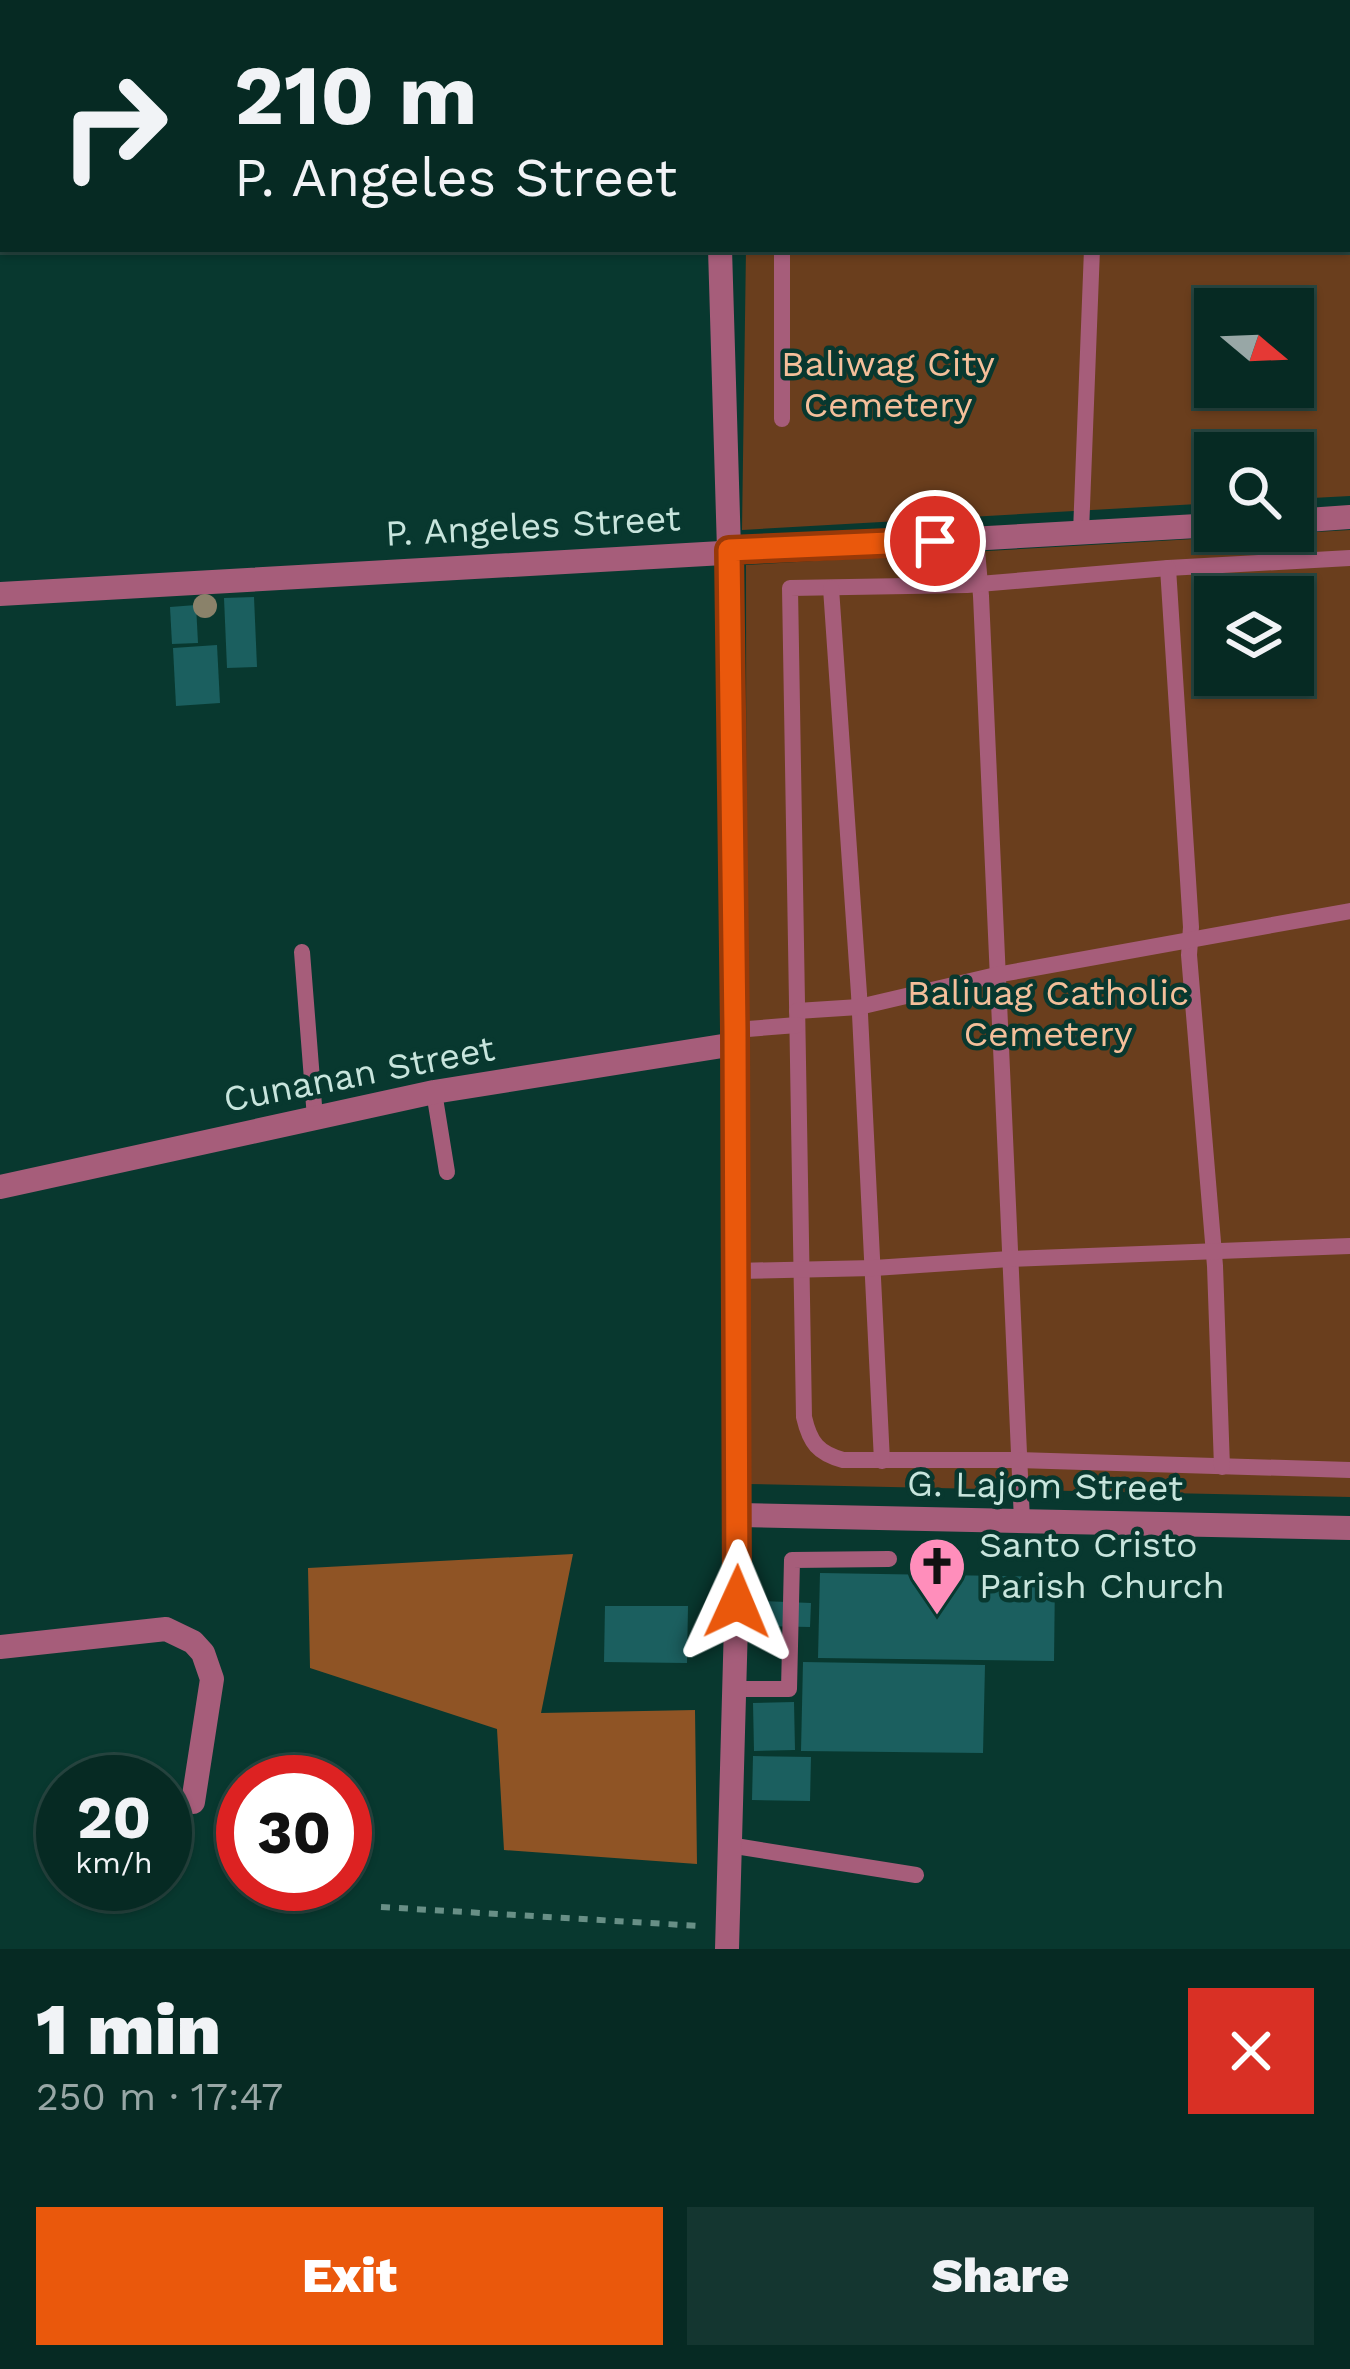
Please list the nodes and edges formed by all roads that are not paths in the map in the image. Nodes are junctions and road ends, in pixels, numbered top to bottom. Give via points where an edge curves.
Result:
1 (719, 252) edge
2 (782, 252) edge
3 (1092, 252) edge
4 (782, 419) dead end
5 (1350, 518) edge
6 (1314, 519) edge
7 (1194, 526) edge
8 (1081, 532) junction
9 (976, 538) junction
10 (729, 550) junction
11 (1350, 558) edge
12 (1168, 568) junction
13 (980, 584) junction
14 (831, 587) junction
15 (0, 593) edge
16 (1350, 910) edge
17 (1190, 941) junction
18 (302, 952) dead end
19 (996, 976) junction
20 (859, 1007) junction
21 (797, 1018) junction
22 (735, 1037) junction
23 (434, 1092) junction
24 (315, 1118) junction
25 (446, 1172) dead end
26 (0, 1187) edge
27 (1350, 1246) edge
28 (1214, 1252) junction
29 (1010, 1259) junction
30 (874, 1268) junction
31 (801, 1269) junction
32 (735, 1271) junction
33 (1018, 1460) junction
34 (882, 1461) junction
35 (1222, 1467) junction
36 (1350, 1470) edge
37 (739, 1515) junction
38 (1022, 1521) junction
39 (1350, 1528) edge
40 (889, 1559) dead end
41 (0, 1647) edge
42 (735, 1689) junction
43 (193, 1802) dead end
44 (729, 1845) junction
45 (916, 1874) dead end
46 (728, 1938) edge

1 - 10 street
2 - 4 lane
3 - 8 lane
5 - 6 street
7 - 8 street, P. Angeles Street
8 - 9 street, P. Angeles Street
9 - 10 street, P. Angeles Street
9 - 13 lane
10 - 15 street, P. Angeles Street
10 - 22 street
11 - 12 lane
12 - 13 lane
12 - 17 lane
13 - 14 lane
13 - 19 lane
14 - 20 lane
14 - 21 lane via 790,588
16 - 17 lane
17 - 19 lane
17 - 28 lane
18 - 24 lane
19 - 20 lane
19 - 29 lane
20 - 21 lane
20 - 30 lane
21 - 22 lane
21 - 31 lane
22 - 23 street, Cunanan Street
22 - 32 street
23 - 24 street, Cunanan Street
23 - 25 lane
24 - 26 street, Cunanan Street
27 - 28 lane
28 - 29 lane
28 - 35 lane
29 - 30 lane
29 - 33 lane
30 - 31 lane
30 - 34 lane
31 - 32 lane
31 - 34 lane via 808,1436 821,1454
32 - 37 street
33 - 34 lane
33 - 35 lane
33 - 38 lane
35 - 36 lane
37 - 38 street, G. Lajom Street
37 - 42 street
38 - 39 street, G. Lajom Street
40 - 42 lane via 792,1560 789,1689
41 - 43 street via 166,1629 194,1642 212,1679
42 - 44 street
44 - 45 lane
44 - 46 street

